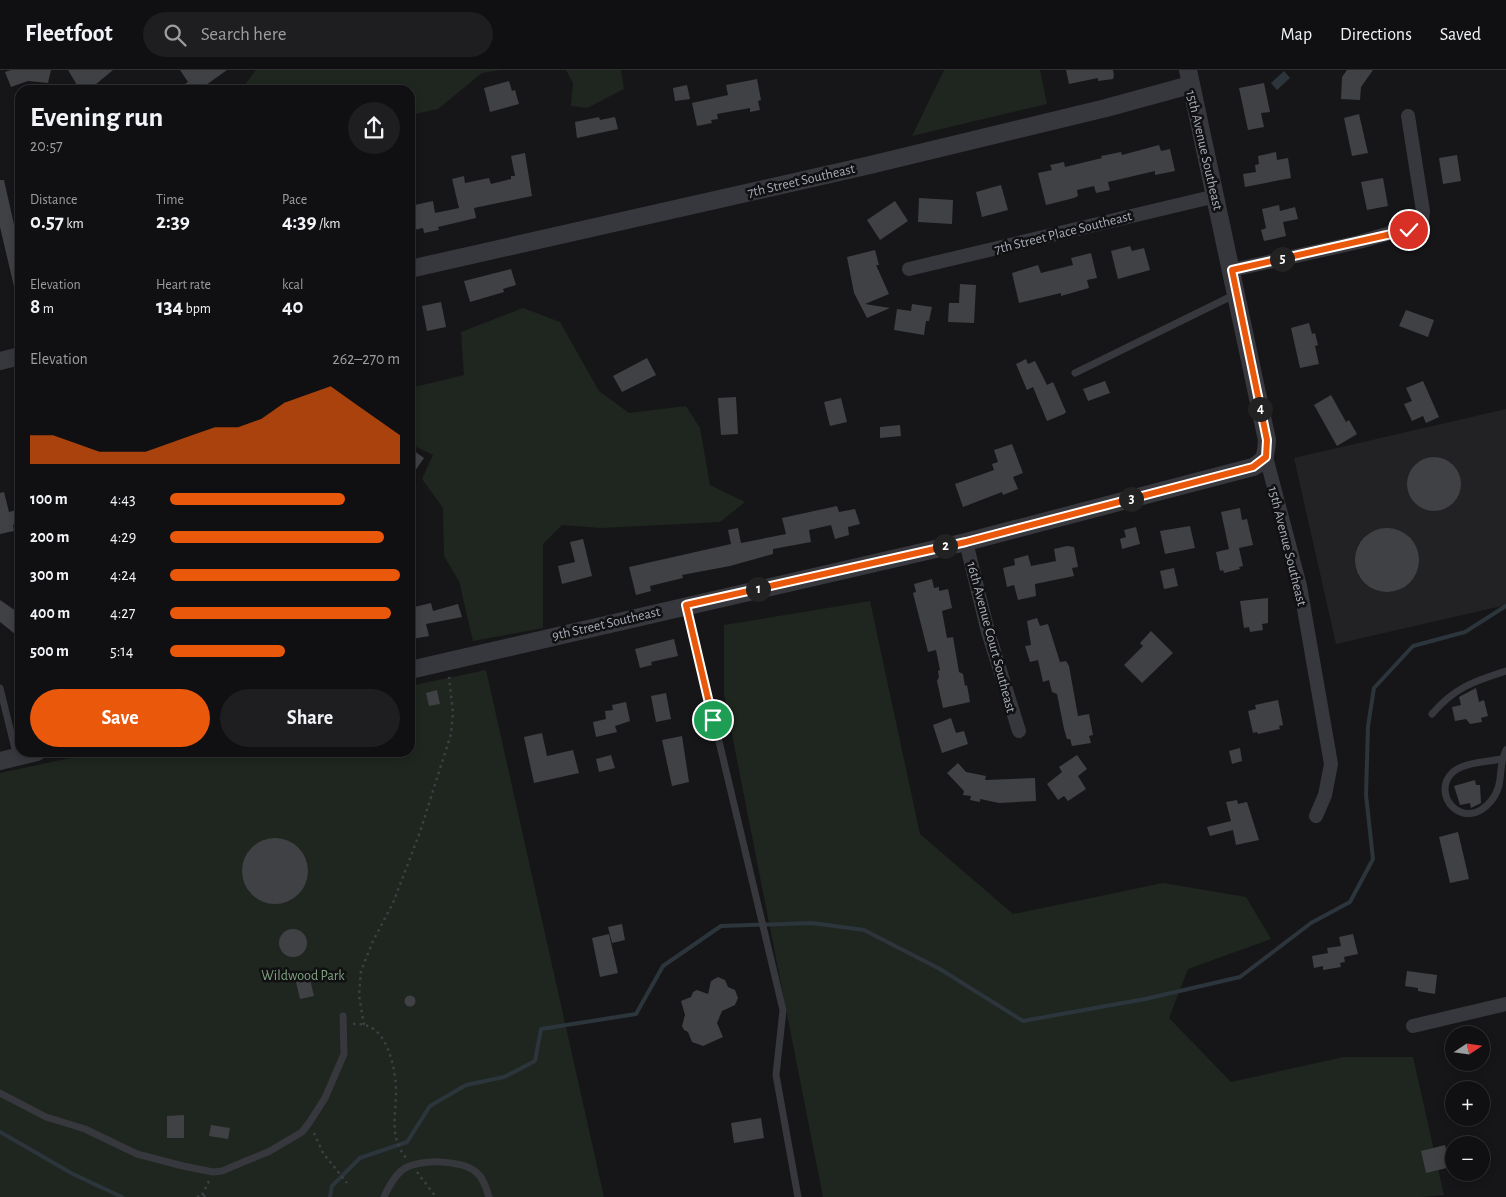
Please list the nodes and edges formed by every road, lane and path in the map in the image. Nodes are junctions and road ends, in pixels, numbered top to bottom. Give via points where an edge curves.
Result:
1 (1189, 77) edge
2 (1408, 116) dead end
3 (1216, 196) junction
4 (415, 268) edge
5 (909, 269) dead end
6 (1232, 270) junction
7 (1237, 294) junction
8 (15, 357) edge
9 (0, 361) edge
10 (1075, 373) dead end
11 (1266, 457) junction
12 (966, 542) junction
13 (686, 605) junction
14 (447, 661) junction
15 (415, 669) edge
16 (1506, 671) edge
17 (0, 688) edge
18 (1432, 714) dead end
19 (1019, 731) dead end
20 (1506, 750) edge
21 (9, 759) edge
22 (1501, 759) junction
23 (1316, 816) dead end
24 (1506, 1004) edge
25 (343, 1020) joint
26 (364, 1025) junction
27 (1413, 1026) dead end
28 (0, 1093) edge
29 (309, 1123) junction
30 (399, 1149) dead end
31 (411, 1165) junction
32 (214, 1172) junction
33 (347, 1182) dead end
34 (202, 1195) junction
35 (198, 1197) edge
36 (208, 1197) edge
37 (384, 1197) edge
38 (436, 1197) edge
39 (489, 1197) edge
40 (798, 1197) edge

1 - 3 street, 15th Avenue Southeast
1 - 4 street, 7th Street Southeast via 870,165
2 - 6 street via 1421,223 1401,232
3 - 5 street, 7th Street Place Southeast
3 - 6 street, 15th Avenue Southeast
6 - 7 street, 15th Avenue Southeast
7 - 10 lane
7 - 11 street, 15th Avenue Southeast via 1267,440
8 - 9 street
11 - 12 street, 9th Street Southeast via 1253,467
11 - 23 street, 15th Avenue Southeast via 1300,586 1331,764 1325,795
12 - 13 street, 9th Street Southeast
12 - 19 street, 16th Avenue Court Southeast via 988,632
13 - 14 street, 9th Street Southeast
13 - 40 lane via 783,1010 776,1076
14 - 15 street, 9th Street Southeast
14 - 26 path via 453,706 451,734 420,832 393,903 372,941 361,971 359,995
16 - 18 lane via 1463,686
17 - 21 lane
20 - 22 lane
22 - 22 lane via 1464,766 1453,772 1445,791 1456,812 1479,812 1490,802 1500,786
24 - 27 street
25 - 26 path
25 - 29 lane via 344,1054 325,1098
26 - 30 path via 381,1037 391,1062 395,1077 393,1118
28 - 32 lane via 46,1117 85,1129 137,1154
29 - 32 lane via 302,1132 256,1158
29 - 33 path via 324,1153
31 - 37 lane via 401,1170
31 - 38 path
31 - 39 lane via 447,1162 468,1167 482,1179
32 - 34 path
34 - 35 path
34 - 36 path

